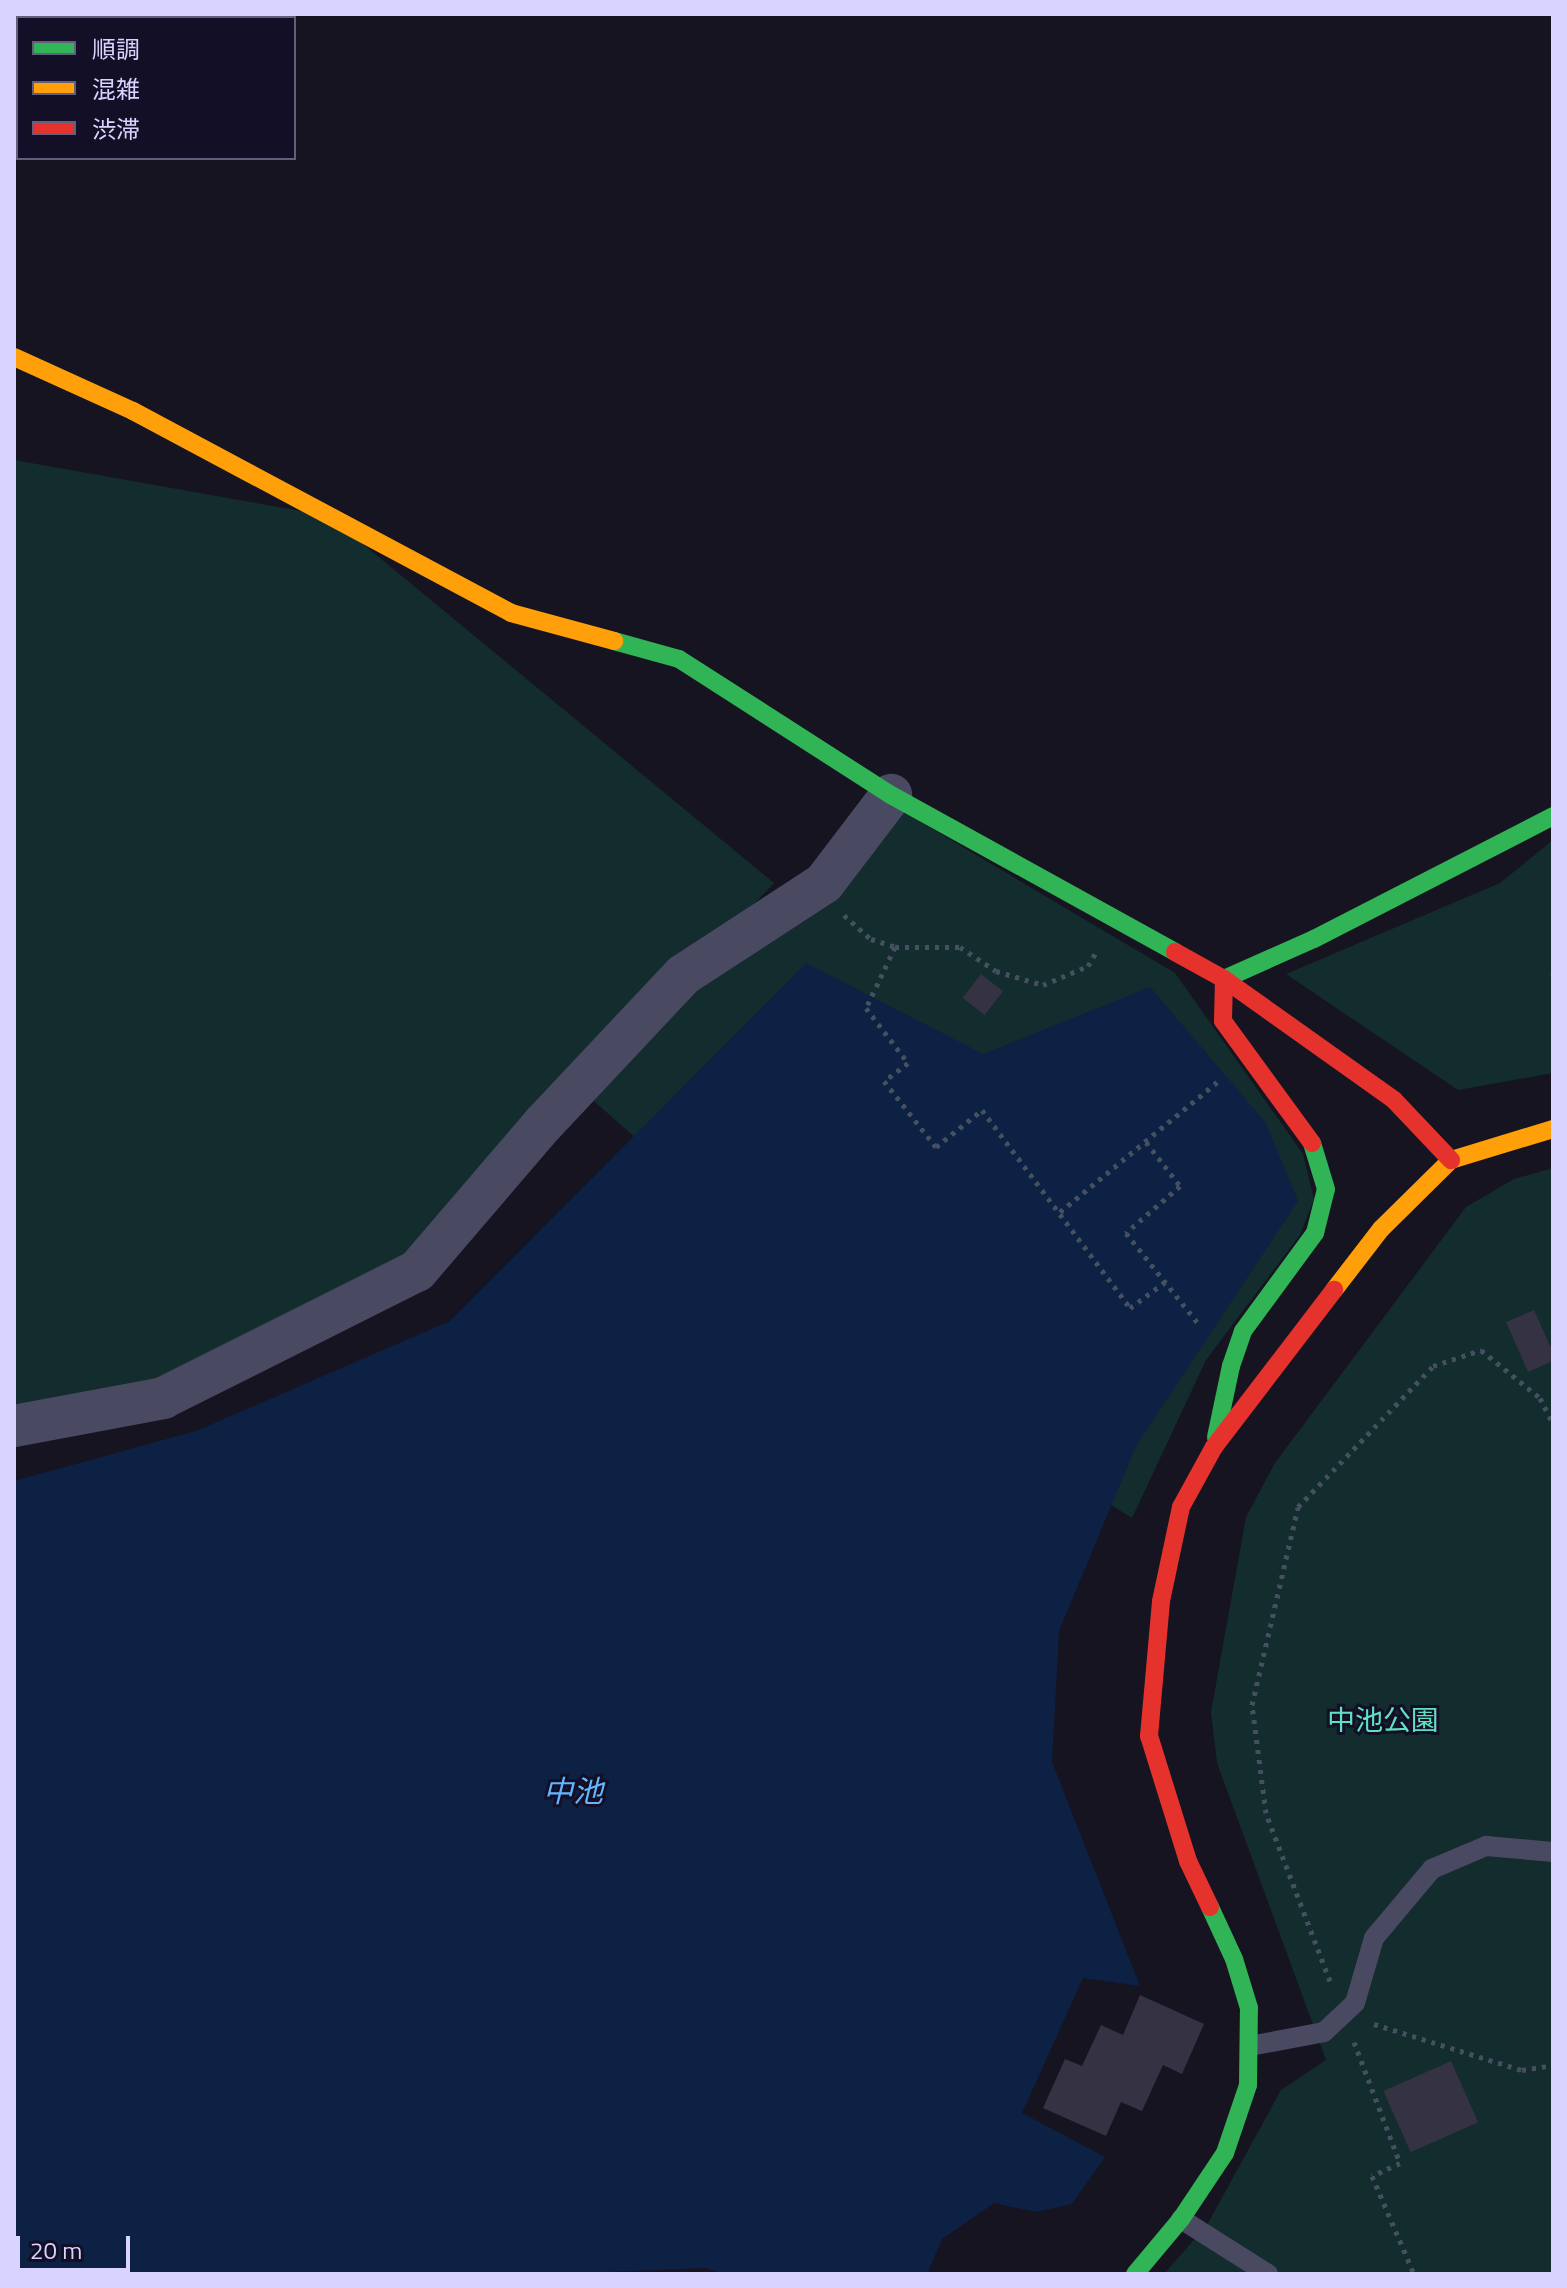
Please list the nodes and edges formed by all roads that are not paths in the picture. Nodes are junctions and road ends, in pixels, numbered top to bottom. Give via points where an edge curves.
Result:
1 (14, 357) edge
2 (891, 795) junction
3 (1553, 816) edge
4 (1224, 979) junction
5 (1553, 1129) edge
6 (1451, 1160) junction
7 (14, 1426) edge
8 (1214, 1447) junction
9 (1553, 1852) edge
10 (1250, 2046) junction
11 (1181, 2219) junction
12 (1135, 2274) edge
13 (1268, 2274) edge

1 - 2 street via 133,411 511,613 679,659
2 - 4 street
2 - 7 street via 824,883 683,975 544,1123 417,1271 163,1398
3 - 4 street via 1314,939
4 - 6 street via 1394,1100
4 - 8 street via 1223,1021 1317,1150 1326,1189 1315,1233 1243,1331
5 - 6 street
6 - 8 street via 1381,1229
8 - 10 street via 1181,1507 1161,1601 1149,1736 1188,1861 1234,1959 1249,2008
9 - 10 lane via 1486,1846 1432,1869 1374,1938 1355,2003 1324,2032
10 - 11 street via 1248,2085 1225,2153
11 - 12 street
11 - 13 lane

